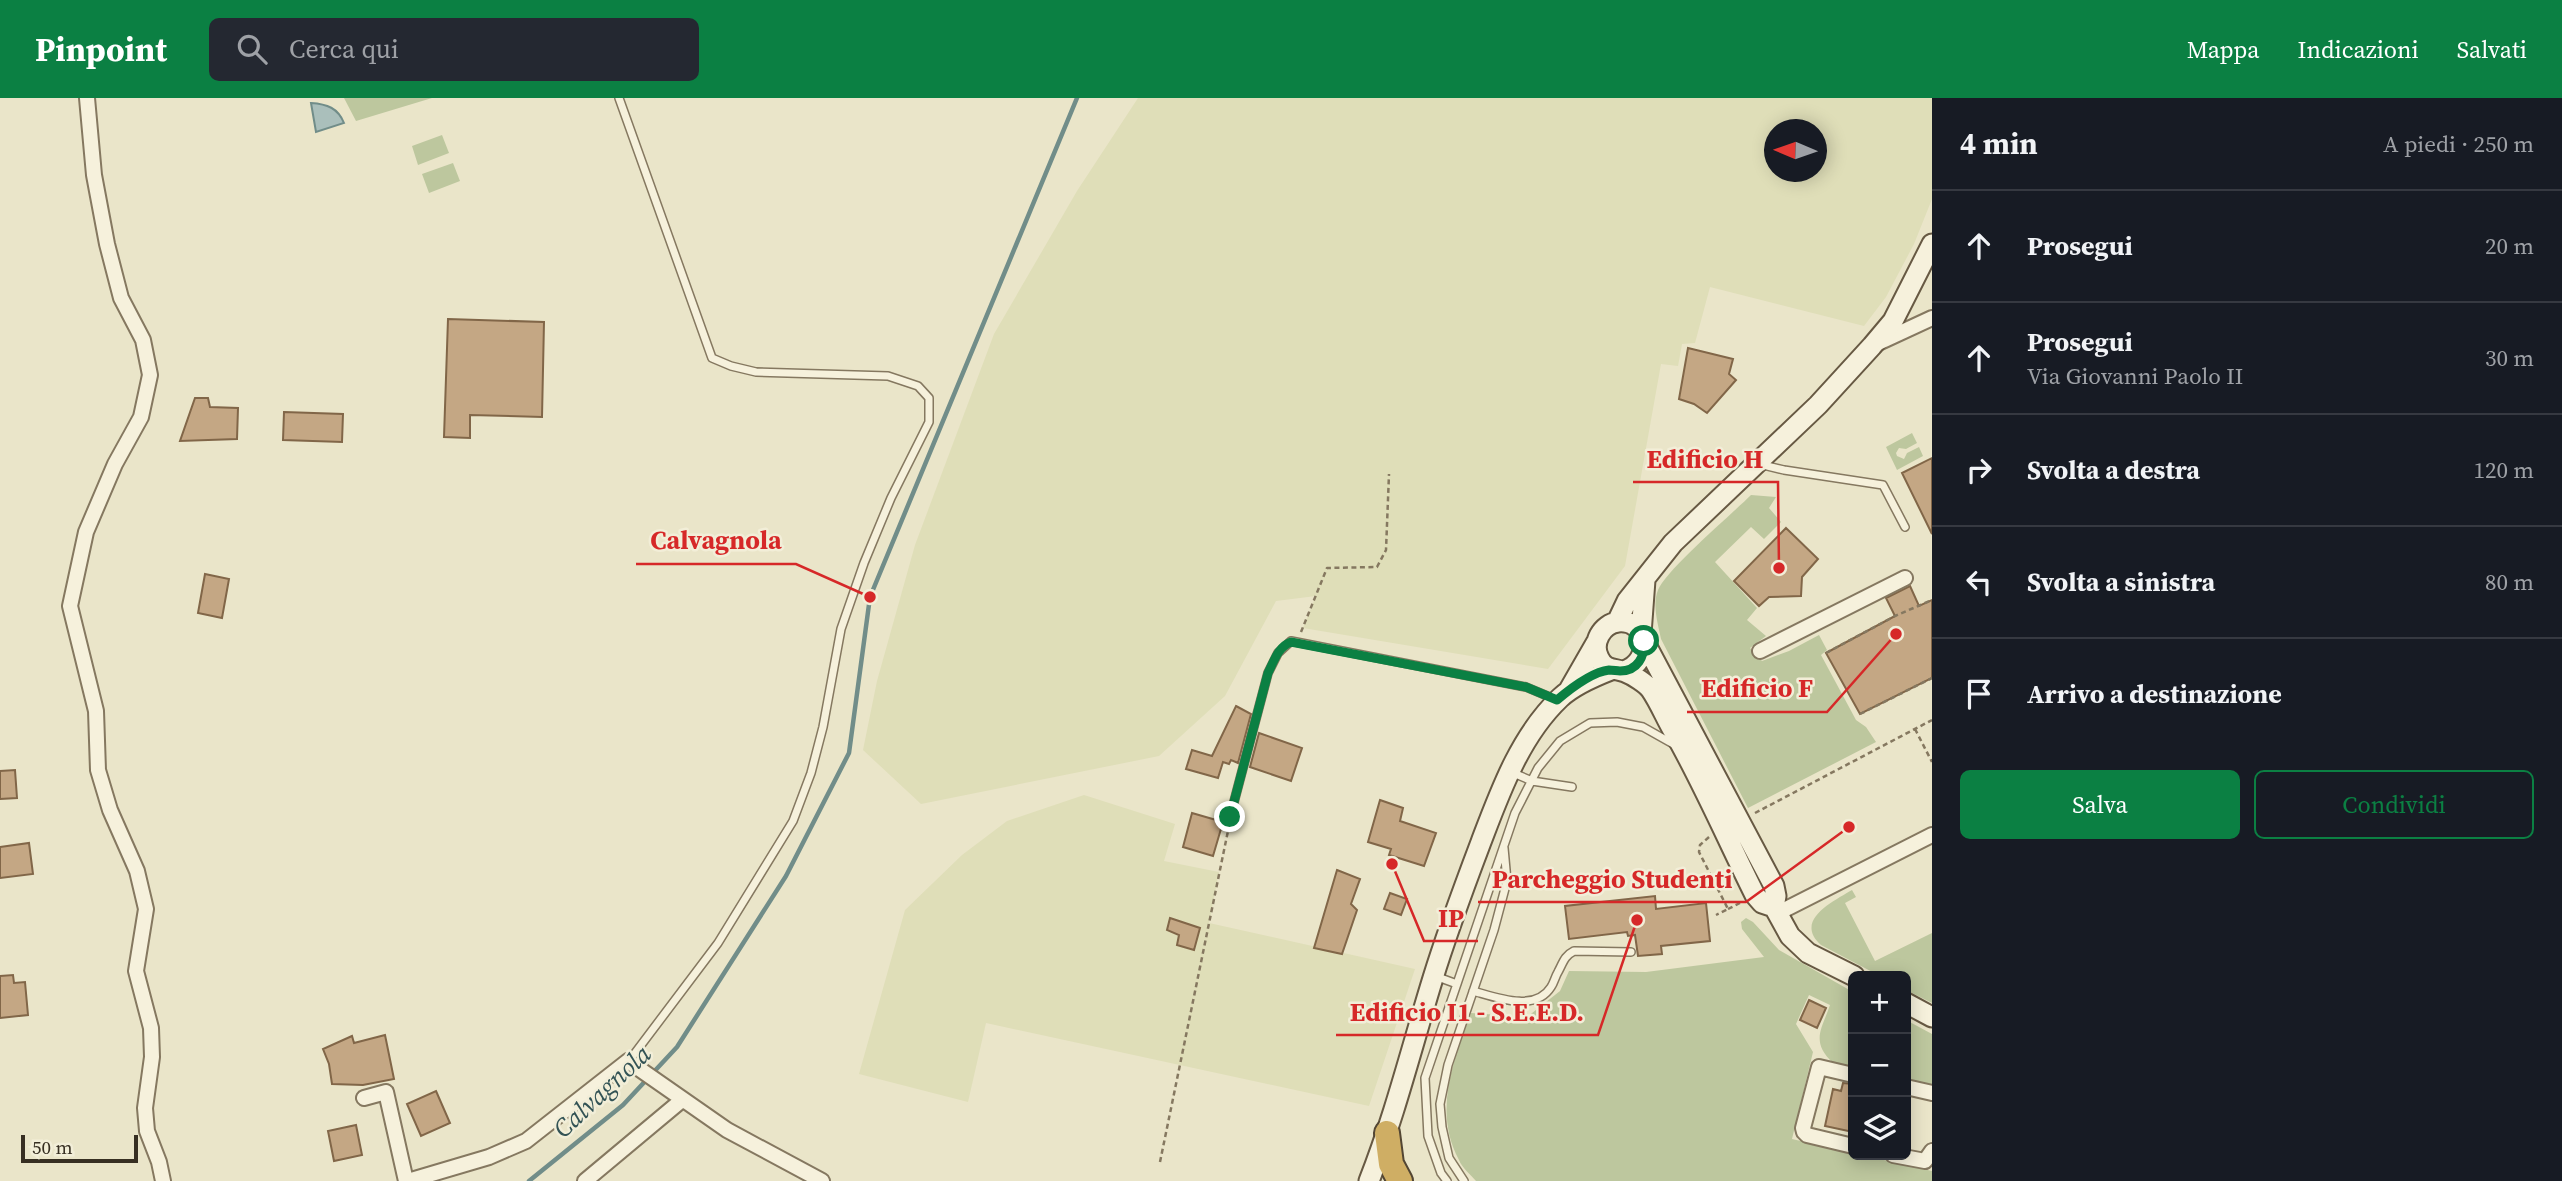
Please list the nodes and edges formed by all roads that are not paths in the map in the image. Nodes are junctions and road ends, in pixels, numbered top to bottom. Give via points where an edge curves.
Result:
1 (87, 98) edge
2 (619, 98) edge
3 (1932, 244) edge
4 (1932, 318) edge
5 (1872, 346) junction
6 (1755, 463) junction
7 (1905, 527) dead end
8 (1645, 578) junction
9 (1905, 578) dead end
10 (1617, 622) junction
11 (1643, 638) junction
12 (1596, 643) junction
13 (1760, 650) dead end
14 (1617, 670) junction
15 (1563, 695) junction
16 (1685, 752) junction
17 (1510, 772) junction
18 (1532, 780) junction
19 (1572, 787) dead end
20 (1230, 817) road end
21 (1932, 835) edge
22 (1504, 845) junction
23 (1776, 910) junction
24 (1631, 952) dead end
25 (1848, 973) edge
26 (1434, 976) junction
27 (1457, 984) junction
28 (1473, 991) junction
29 (1911, 1006) edge
30 (1932, 1017) edge
31 (632, 1065) junction
32 (1848, 1074) edge
33 (1911, 1088) edge
34 (1932, 1093) edge
35 (364, 1098) dead end
36 (680, 1099) junction
37 (1387, 1133) junction
38 (1848, 1145) edge
39 (1932, 1151) edge
40 (1911, 1158) edge
41 (163, 1181) edge
42 (407, 1181) edge
43 (585, 1181) edge
44 (822, 1181) edge
45 (1369, 1181) edge
46 (1400, 1181) edge
47 (1447, 1181) edge
48 (1464, 1181) edge

1 - 41 street via 94,175 107,244 121,298 143,340 150,375 141,417 86,532 70,606 96,711 98,770 137,871 146,909 136,971 151,1028 147,1131
2 - 31 lane via 712,358 756,372 888,376 918,386 929,398 929,422 891,498 841,629 823,727 793,821 718,943
3 - 5 street via 1893,321
4 - 5 street
5 - 6 street via 1818,405
6 - 7 lane via 1883,485
6 - 8 street via 1673,543
8 - 10 street
8 - 11 street
9 - 13 street
10 - 11 street via 1631,625
10 - 12 street via 1603,629
11 - 14 street via 1645,649 1638,664
11 - 23 street via 1774,886
12 - 14 street via 1599,659
12 - 15 street
14 - 15 street
14 - 16 street via 1650,688
15 - 17 street via 1528,739
15 - 20 lane via 1297,642 1284,644 1268,673
16 - 18 lane via 1643,727 1590,723 1560,741
16 - 23 street via 1755,895
17 - 18 lane
17 - 26 street
18 - 19 lane
18 - 22 lane
21 - 23 street
22 - 27 lane
22 - 28 lane via 1507,881
23 - 25 street via 1790,936 1808,953
24 - 28 lane via 1574,951 1566,955 1551,987 1531,1001
26 - 27 lane
26 - 37 street
27 - 47 lane via 1425,1078 1428,1136
28 - 48 lane via 1440,1104 1449,1158
29 - 30 street
31 - 36 street
31 - 42 street via 527,1141
32 - 38 street via 1819,1067 1803,1128 1807,1135
33 - 34 street
35 - 42 street via 386,1092
36 - 43 street
36 - 44 street
37 - 45 street
37 - 46 highway via 1391,1164
39 - 40 street via 1925,1161

